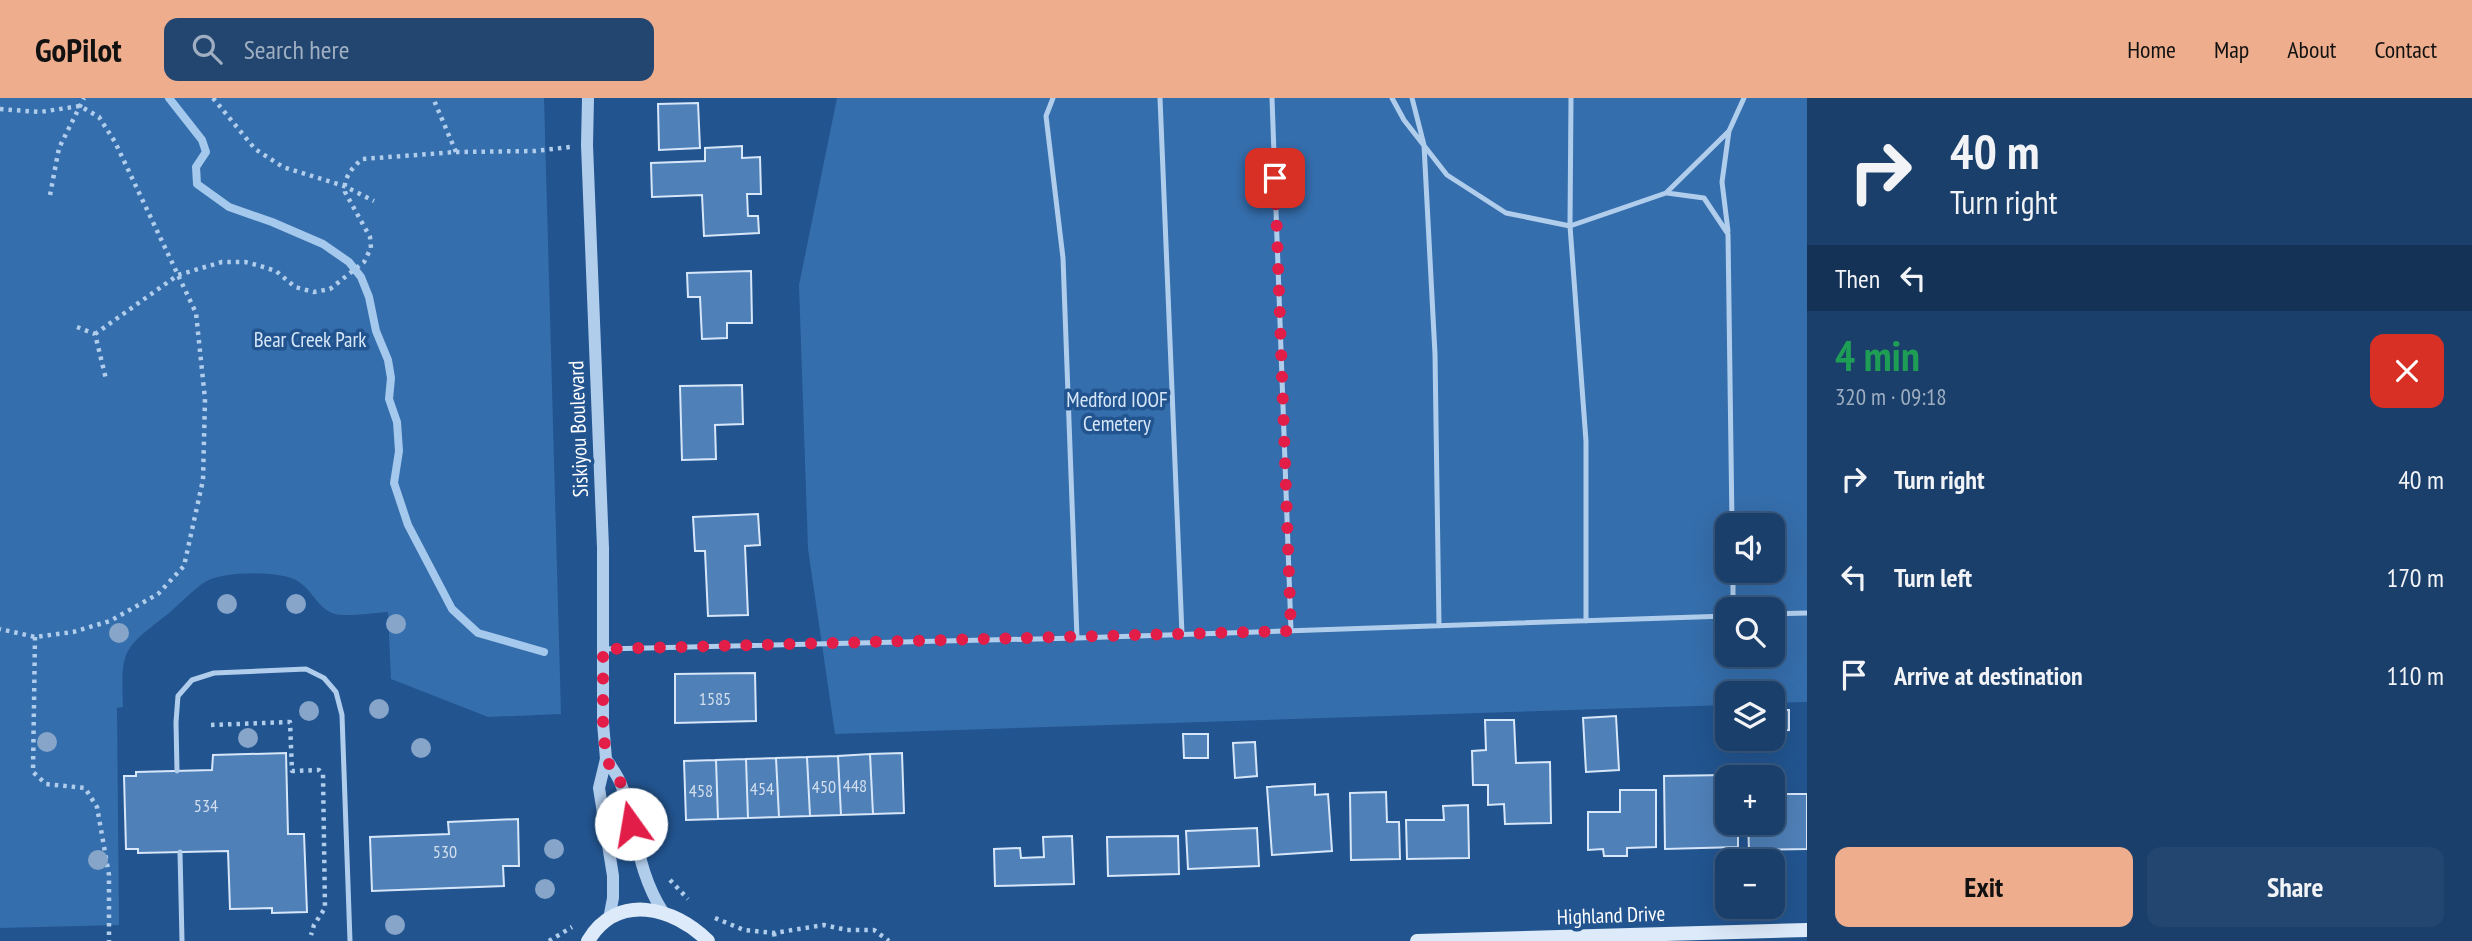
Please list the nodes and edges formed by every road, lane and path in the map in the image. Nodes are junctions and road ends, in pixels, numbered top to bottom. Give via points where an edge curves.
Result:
1 (84, 98) edge
2 (213, 98) edge
3 (433, 98) edge
4 (588, 98) edge
5 (1053, 98) edge
6 (1160, 98) edge
7 (1272, 98) edge
8 (1392, 98) edge
9 (1412, 98) edge
10 (1571, 98) edge
11 (1744, 98) edge
12 (80, 106) junction
13 (0, 110) edge
14 (1729, 131) junction
15 (587, 145) junction
16 (1424, 145) junction
17 (456, 152) junction
18 (344, 186) junction
19 (1666, 193) junction
20 (50, 195) dead end
21 (374, 201) dead end
22 (1570, 226) junction
23 (1728, 234) junction
24 (177, 275) junction
25 (77, 327) dead end
26 (95, 334) junction
27 (106, 379) dead end
28 (1732, 513) edge
29 (1807, 613) edge
30 (1785, 614) edge
31 (1715, 616) edge
32 (1586, 621) junction
33 (1439, 626) junction
34 (0, 629) edge
35 (1291, 631) junction
36 (1182, 634) junction
37 (35, 637) junction
38 (1077, 638) junction
39 (603, 649) junction
40 (211, 725) dead end
41 (606, 759) junction
42 (177, 771) dead end
43 (180, 852) dead end
44 (665, 873) dead end
45 (690, 902) dead end
46 (663, 912) junction
47 (709, 915) dead end
48 (609, 919) junction
49 (575, 925) dead end
50 (1807, 930) edge
51 (774, 933) junction
52 (311, 935) dead end
53 (109, 941) edge
54 (182, 941) edge
55 (350, 941) edge
56 (549, 941) edge
57 (588, 941) edge
58 (708, 941) edge
59 (775, 941) edge
60 (889, 941) edge
61 (1417, 941) edge

1 - 12 path
2 - 18 path via 254,149 283,167
3 - 17 path
4 - 15 street, Siskiyou Boulevard
5 - 38 lane via 1046,116 1063,258
6 - 36 lane
7 - 35 lane
8 - 16 lane
9 - 16 lane
10 - 22 lane
11 - 14 lane
12 - 13 path via 40,112
12 - 20 path via 59,148
12 - 24 path via 99,117 115,142
14 - 19 lane
14 - 23 lane via 1723,182
15 - 17 path
15 - 39 street, Siskiyou Boulevard
16 - 22 lane via 1447,175 1506,213
16 - 33 lane via 1435,354
17 - 18 path via 362,159
18 - 21 path
18 - 24 path via 371,248 361,264 330,289 295,288 275,271 245,262 222,262
19 - 22 lane
19 - 23 lane via 1704,198
22 - 32 lane via 1586,441
23 - 28 lane
24 - 26 path
24 - 37 path via 196,313 205,399 203,480 184,566 158,594 110,621
25 - 26 path
26 - 27 path
29 - 30 lane
31 - 32 lane
32 - 33 lane
33 - 35 lane
34 - 37 path
35 - 36 lane
36 - 38 lane
37 - 53 path via 33,772 47,783 85,788 97,807 109,875
38 - 39 lane
39 - 41 street, Siskiyou Boulevard
40 - 52 path via 290,722 292,771 319,770 323,774 325,908
41 - 46 street, Siskiyou Boulevard via 622,785 644,876
41 - 48 street, Siskiyou Boulevard via 599,788 613,876
42 - 55 lane via 178,696 192,680 214,673 306,669 324,678 336,692 342,715
43 - 54 lane
44 - 45 path
46 - 48 main road via 632,909
46 - 58 main road
47 - 51 path via 744,930
48 - 57 main road
49 - 56 path
50 - 61 main road, Highland Drive
51 - 59 path
51 - 60 path via 824,925 874,930

